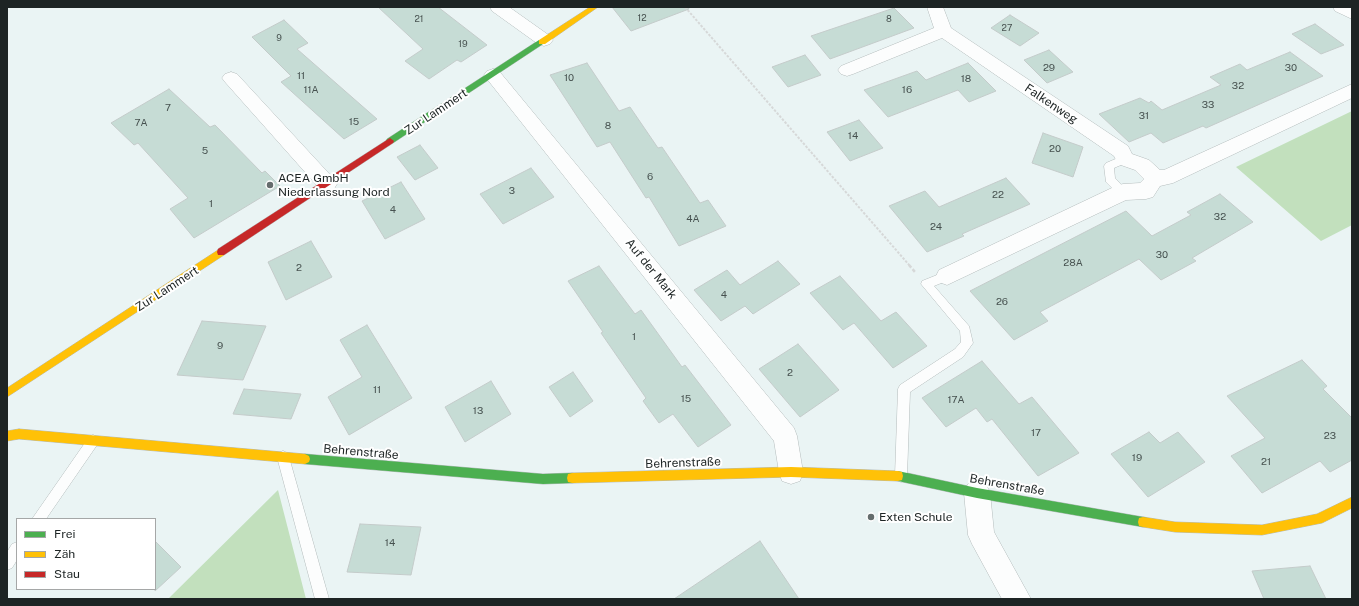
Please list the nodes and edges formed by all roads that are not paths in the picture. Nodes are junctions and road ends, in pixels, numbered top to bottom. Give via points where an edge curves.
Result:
1 (498, 7) edge
2 (595, 7) edge
3 (935, 7) edge
4 (1341, 7) edge
5 (1352, 13) edge
6 (944, 31) junction
7 (544, 40) junction
8 (847, 70) dead end
9 (492, 75) junction
10 (231, 78) dead end
11 (1352, 90) edge
12 (1125, 159) junction
13 (1155, 178) junction
14 (327, 184) junction
15 (1123, 192) junction
16 (947, 276) joint
17 (7, 393) edge
18 (7, 436) edge
19 (93, 441) junction
20 (283, 458) junction
21 (791, 472) junction
22 (902, 476) junction
23 (978, 493) junction
24 (1352, 502) edge
25 (39, 518) edge
26 (16, 550) edge
27 (7, 564) edge
28 (322, 599) edge
29 (1017, 599) edge

1 - 7 street
2 - 7 main road, Zur Lammert
3 - 6 street
4 - 5 street
6 - 8 street
6 - 12 street, Falkenweg via 1122,151
7 - 9 main road, Zur Lammert
9 - 14 main road, Zur Lammert
9 - 21 street, Auf der Mark via 785,436
10 - 14 street
11 - 13 street via 1166,178
12 - 13 street, Falkenweg via 1142,165
12 - 15 lane via 1109,166 1110,179
13 - 15 street via 1146,191
14 - 17 main road, Zur Lammert
15 - 16 street
16 - 22 lane via 926,284 965,330 967,343 959,353 904,389
18 - 19 main road, Behrenstraße via 19,434
19 - 20 main road, Behrenstraße
19 - 25 lane
20 - 21 main road, Behrenstraße via 543,480
20 - 28 lane
21 - 22 main road, Behrenstraße
22 - 23 main road, Behrenstraße
23 - 24 main road, Behrenstraße via 1175,527 1262,530 1318,520
23 - 29 street via 981,535
26 - 27 lane

